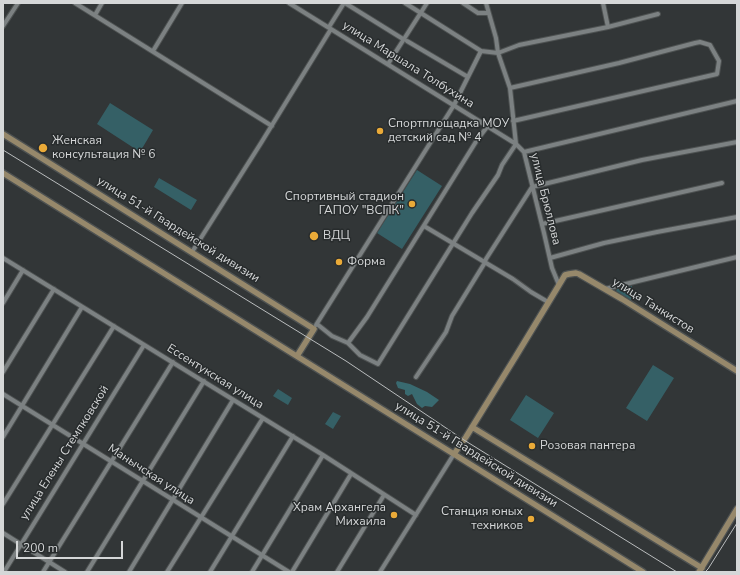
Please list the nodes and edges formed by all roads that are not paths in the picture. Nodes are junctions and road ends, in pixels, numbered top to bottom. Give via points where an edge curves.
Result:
1 (18, 3) edge
2 (75, 3) edge
3 (102, 3) edge
4 (182, 3) edge
5 (289, 3) edge
6 (344, 3) edge
7 (405, 3) edge
8 (427, 3) edge
9 (463, 3) edge
10 (486, 3) edge
11 (602, 3) edge
12 (421, 12) junction
13 (488, 13) junction
14 (658, 14) dead end
15 (95, 15) junction
16 (3, 26) edge
17 (330, 28) junction
18 (608, 28) junction
19 (405, 40) junction
20 (153, 51) junction
21 (481, 51) junction
22 (498, 54) junction
23 (388, 64) junction
24 (468, 77) junction
25 (510, 88) junction
26 (737, 101) edge
27 (454, 105) junction
28 (513, 121) junction
29 (272, 126) junction
30 (487, 127) junction
31 (3, 134) edge
32 (737, 142) edge
33 (516, 144) junction
34 (524, 152) junction
35 (3, 173) edge
36 (722, 182) dead end
37 (532, 187) junction
38 (737, 217) edge
39 (542, 224) junction
40 (424, 226) junction
41 (454, 243) junction
42 (192, 252) junction
43 (737, 257) edge
44 (3, 258) edge
45 (550, 258) junction
46 (485, 262) junction
47 (23, 270) junction
48 (559, 285) junction
49 (604, 289) junction
50 (54, 290) junction
51 (548, 302) junction
52 (3, 304) edge
53 (82, 307) junction
54 (114, 326) junction
55 (316, 326) junction
56 (348, 343) junction
57 (144, 344) junction
58 (297, 356) junction
59 (173, 362) junction
60 (737, 371) edge
61 (3, 372) edge
62 (416, 377) dead end
63 (204, 381) junction
64 (3, 394) edge
65 (234, 400) junction
66 (22, 406) junction
67 (263, 418) junction
68 (53, 425) junction
69 (472, 427) junction
70 (293, 436) junction
71 (3, 437) edge
72 (83, 443) junction
73 (454, 454) junction
74 (323, 455) junction
75 (112, 461) junction
76 (351, 474) junction
77 (143, 481) junction
78 (384, 495) junction
79 (172, 500) junction
80 (3, 504) edge
81 (737, 509) edge
82 (416, 515) junction
83 (201, 518) junction
84 (3, 533) edge
85 (232, 536) junction
86 (20, 544) junction
87 (262, 555) junction
88 (49, 562) junction
89 (701, 570) edge
90 (4, 572) edge
91 (43, 572) edge
92 (65, 572) edge
93 (87, 572) edge
94 (129, 572) edge
95 (167, 572) edge
96 (210, 572) edge
97 (252, 572) edge
98 (290, 572) edge
99 (337, 572) edge
100 (380, 572) edge
101 (643, 572) edge

1 - 16 street
2 - 15 street
3 - 15 street
4 - 20 street
5 - 17 street, улица Маршала Толбухина
6 - 17 street
6 - 19 street
7 - 12 street
8 - 12 street
9 - 13 street via 478,13
10 - 13 street, улица Брюллова
11 - 18 street
12 - 19 street
12 - 21 street
13 - 22 street, улица Брюллова
14 - 18 street
15 - 20 street
17 - 23 street, улица Маршала Толбухина
17 - 29 street
18 - 22 street via 520,45
19 - 23 street
19 - 24 street
20 - 29 street
21 - 22 street
21 - 24 street
22 - 25 street, улица Брюллова
23 - 27 street, улица Маршала Толбухина
24 - 27 street
25 - 28 street, улица Брюллова
25 - 28 street via 700,42 710,45 719,61 717,74
26 - 34 street
27 - 30 street, улица Маршала Толбухина
27 - 55 street
28 - 33 street, улица Брюллова
29 - 42 street
30 - 33 street, улица Маршала Толбухина
30 - 40 street
31 - 42 main road, улица 51-й Гвардейской дивизии
32 - 37 street via 642,160
33 - 34 street, улица Брюллова
33 - 41 street
34 - 37 street, улица Брюллова
35 - 58 main road, улица 51-й Гвардейской дивизии
36 - 39 street
37 - 39 street, улица Брюллова
37 - 46 street
38 - 45 street via 604,243
39 - 45 street, улица Брюллова
40 - 41 street
40 - 56 street
41 - 46 street
41 - 56 street via 378,364 360,355
42 - 55 main road, улица 51-й Гвардейской дивизии
43 - 49 street
44 - 47 street, Ессентукская улица
45 - 48 street, улица Брюллова
46 - 51 street
46 - 62 street via 452,316 446,332
47 - 50 street, Ессентукская улица
47 - 52 street
48 - 49 main road, улица Танкистов via 566,275 576,273
48 - 51 main road, улица Танкистов
49 - 60 main road, улица Танкистов
50 - 53 street, Ессентукская улица
50 - 61 street
51 - 69 main road, улица Танкистов
53 - 54 street, Ессентукская улица
53 - 66 street
54 - 57 street, Ессентукская улица
54 - 68 street
55 - 56 street
55 - 58 main road
57 - 59 street, Ессентукская улица
57 - 72 street, улица Елены Стемпковской
58 - 73 main road, улица 51-й Гвардейской дивизии
59 - 63 street, Ессентукская улица
59 - 75 street
63 - 65 street, Ессентукская улица
63 - 77 street
64 - 66 street, Манычская улица
65 - 67 street, Ессентукская улица
65 - 79 street
66 - 68 street, Манычская улица
66 - 71 street
67 - 70 street, Ессентукская улица
67 - 83 street
68 - 72 street, Манычская улица
68 - 80 street
69 - 73 main road, улица Танкистов
69 - 89 main road, улица 51-й Гвардейской дивизии
70 - 74 street, Ессентукская улица
70 - 85 street
72 - 75 street, Манычская улица
72 - 86 street, улица Елены Стемпковской
73 - 82 street
73 - 101 main road, улица 51-й Гвардейской дивизии
74 - 76 street, Ессентукская улица
74 - 87 street
75 - 77 street, Манычская улица
75 - 88 street
76 - 78 street, Ессентукская улица
76 - 98 street
77 - 79 street, Манычская улица
77 - 93 street
78 - 82 street, Ессентукская улица
78 - 99 street
79 - 83 street, Манычская улица
79 - 94 street
81 - 89 main road
82 - 100 street
83 - 85 street, Манычская улица
83 - 95 street
84 - 86 street
85 - 87 street, Манычская улица
85 - 96 street
86 - 88 street
86 - 90 street, улица Елены Стемпковской
87 - 97 street
87 - 98 street, Манычская улица
88 - 91 street
88 - 92 street

